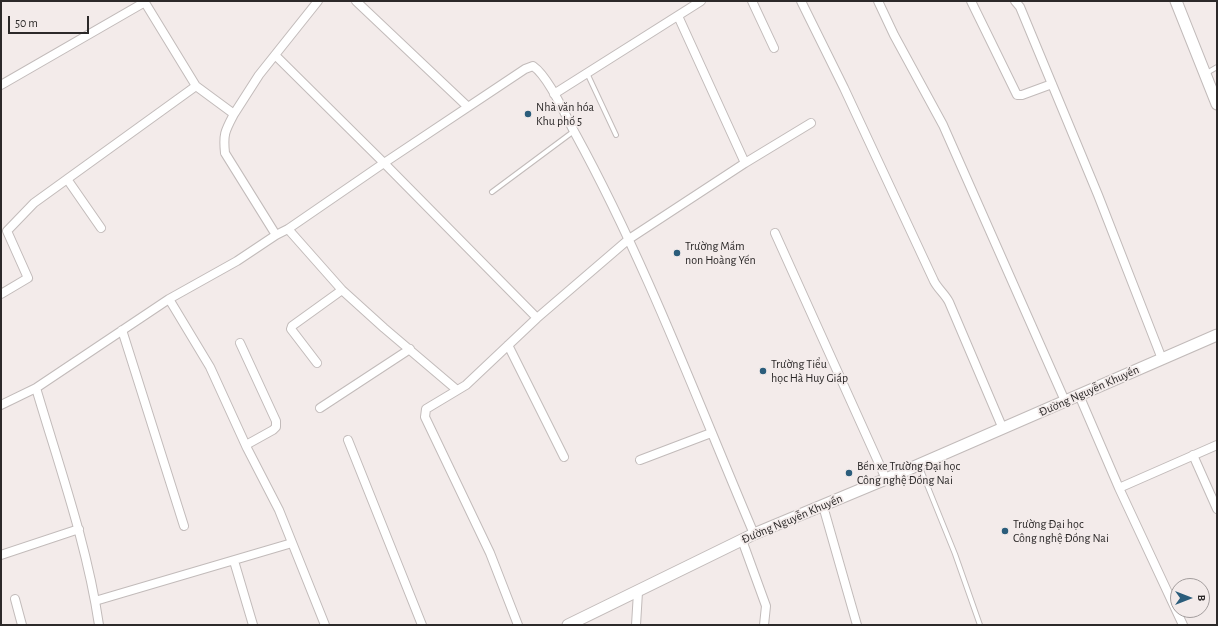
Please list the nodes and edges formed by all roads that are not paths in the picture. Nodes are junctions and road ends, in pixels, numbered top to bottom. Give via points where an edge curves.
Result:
1 (318, 1) edge
2 (356, 1) edge
3 (701, 1) edge
4 (752, 1) edge
5 (801, 1) edge
6 (878, 1) edge
7 (971, 1) edge
8 (1015, 1) edge
9 (1176, 1) edge
10 (145, 2) edge
11 (678, 16) junction
12 (774, 48) dead end
13 (275, 56) junction
14 (1217, 67) edge
15 (587, 72) junction
16 (1205, 74) junction
17 (1052, 84) junction
18 (1, 85) edge
19 (196, 86) junction
20 (554, 94) junction
21 (1217, 104) edge
22 (468, 107) junction
23 (234, 114) junction
24 (811, 123) dead end
25 (574, 131) junction
26 (616, 135) dead end
27 (384, 163) junction
28 (744, 163) junction
29 (67, 179) junction
30 (492, 192) dead end
31 (101, 228) dead end
32 (288, 229) junction
33 (775, 233) dead end
34 (276, 235) junction
35 (629, 239) junction
36 (342, 290) junction
37 (1, 294) edge
38 (169, 299) junction
39 (537, 318) junction
40 (122, 330) junction
41 (1217, 335) edge
42 (240, 343) dead end
43 (508, 345) junction
44 (410, 349) junction
45 (1162, 359) junction
46 (317, 363) dead end
47 (36, 388) junction
48 (457, 390) junction
49 (1079, 395) junction
50 (1065, 401) junction
51 (1, 405) edge
52 (320, 408) dead end
53 (1003, 428) junction
54 (711, 433) junction
55 (348, 440) dead end
56 (1217, 445) edge
57 (246, 446) junction
58 (1193, 455) junction
59 (564, 457) dead end
60 (640, 460) dead end
61 (919, 465) junction
62 (886, 479) junction
63 (1119, 488) junction
64 (823, 506) junction
65 (1217, 509) edge
66 (184, 526) dead end
67 (79, 529) junction
68 (754, 534) junction
69 (742, 540) junction
70 (292, 543) junction
71 (1, 555) edge
72 (234, 561) junction
73 (638, 592) junction
74 (14, 599) dead end
75 (95, 601) junction
76 (22, 625) edge
77 (99, 625) edge
78 (253, 625) edge
79 (325, 625) edge
80 (422, 625) edge
81 (518, 625) edge
82 (568, 625) edge
83 (636, 625) edge
84 (764, 625) edge
85 (857, 625) edge
86 (980, 625) edge
87 (1183, 625) edge

1 - 13 street
2 - 22 street
3 - 11 street
4 - 12 street
5 - 53 street via 938,288 946,295
6 - 50 street via 943,125
7 - 17 street via 1017,94 1022,95
8 - 17 street via 1020,7
9 - 16 street
10 - 18 street
10 - 19 street
11 - 15 street
11 - 28 street
13 - 23 street via 259,75
13 - 27 street
14 - 16 lane
15 - 20 street
15 - 26 lane
16 - 21 street
17 - 45 street
19 - 23 street
19 - 29 street
20 - 22 street via 533,66
20 - 25 street
22 - 27 street
23 - 34 street via 225,130 225,153
24 - 28 street
25 - 30 lane
25 - 35 street
27 - 32 street
27 - 39 street
28 - 35 street
29 - 31 street
29 - 37 street via 34,203 7,229 28,278
32 - 34 street
32 - 36 street
33 - 62 street
34 - 38 street
35 - 39 street
35 - 54 street
36 - 44 street
36 - 46 street via 292,326 292,331
38 - 40 street
38 - 57 street via 210,367
39 - 43 street
40 - 47 street
40 - 66 street
41 - 45 street, Đường Nguyễn Khuyến
42 - 57 street via 276,421 273,430
43 - 48 street via 479,374
43 - 59 street
44 - 48 street
44 - 52 street
45 - 49 street, Đường Nguyễn Khuyến
47 - 51 street
47 - 67 street
48 - 81 street via 426,409 425,417 490,553
49 - 50 street, Đường Nguyễn Khuyến
49 - 63 street
50 - 53 street, Đường Nguyễn Khuyến
53 - 61 street, Đường Nguyễn Khuyến
54 - 60 street
54 - 68 street
55 - 80 street
56 - 58 street
57 - 70 street via 279,510
58 - 63 street
58 - 65 street
61 - 62 street, Đường Nguyễn Khuyến
61 - 86 lane
62 - 64 street, Đường Nguyễn Khuyến
63 - 87 street
64 - 68 street, Đường Nguyễn Khuyến
64 - 85 street
67 - 71 street
67 - 75 street
68 - 69 street, Đường Nguyễn Khuyến
69 - 73 street, Đường Nguyễn Khuyến
69 - 84 street via 766,606
70 - 72 street
70 - 79 street
72 - 75 street
72 - 78 street
73 - 82 street, Đường Nguyễn Khuyến
73 - 83 street
74 - 76 street
75 - 77 street

